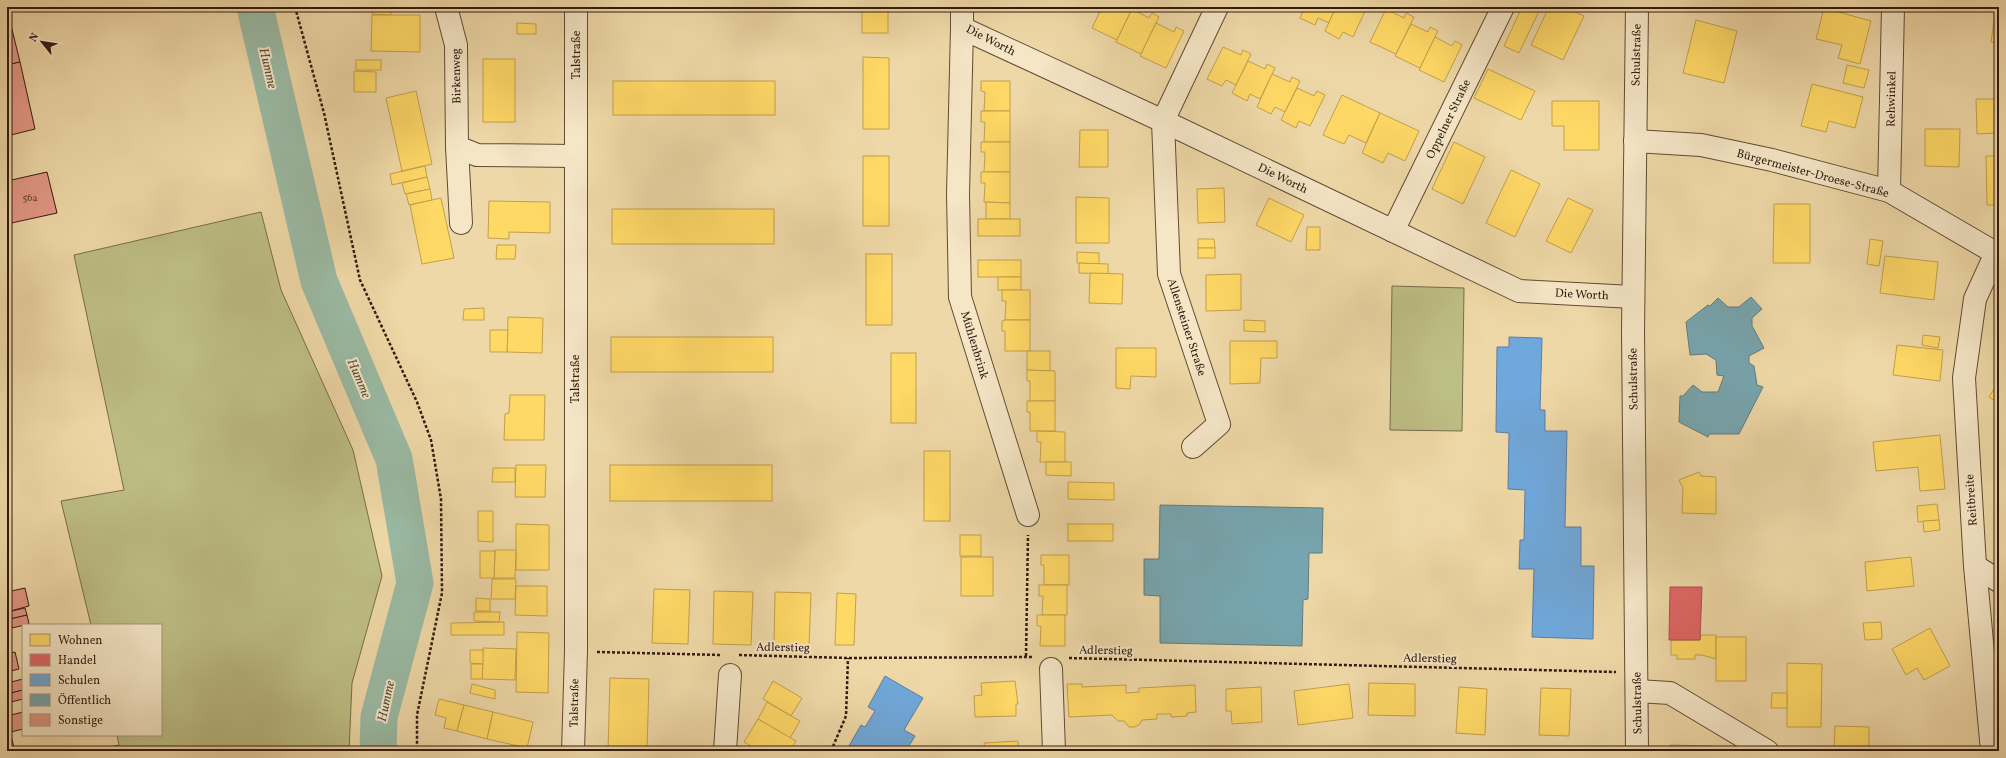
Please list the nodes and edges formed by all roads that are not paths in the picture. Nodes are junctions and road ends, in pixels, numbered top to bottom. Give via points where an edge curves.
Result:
1 (446, 7) edge
2 (576, 7) edge
3 (1217, 7) edge
4 (1503, 7) edge
5 (1637, 7) edge
6 (1893, 7) edge
7 (962, 17) edge
8 (1163, 121) junction
9 (1635, 142) junction
10 (457, 147) junction
11 (575, 156) junction
12 (1889, 191) junction
13 (461, 223) dead end
14 (1393, 231) junction
15 (1998, 254) edge
16 (1633, 297) junction
17 (1193, 447) dead end
18 (1028, 514) road end
19 (1975, 566) junction
20 (1999, 581) edge
21 (1053, 661) road end
22 (730, 665) road end
23 (1637, 681) junction
24 (573, 751) edge
25 (725, 751) edge
26 (1054, 751) edge
27 (1637, 751) edge
28 (1767, 751) edge
29 (1992, 751) edge

1 - 10 street, Birkenweg via 456,45
2 - 11 street, Talstraße
3 - 8 street
4 - 14 street, Oppelner Straße
5 - 9 street, Schulstraße
6 - 12 street, Rehwinkel
7 - 8 street, Die Worth
7 - 18 street, Mühlenbrink via 958,194 960,297
8 - 14 street, Die Worth
8 - 17 street, Allensteiner Straße via 1169,274 1219,424
9 - 12 street, Bürgermeister-Droese-Straße via 1701,145 1772,160
9 - 16 street, Schulstraße
10 - 11 street via 477,155
10 - 13 street, Birkenweg
11 - 24 street, Talstraße via 576,651
12 - 15 street, Bürgermeister-Droese-Straße
14 - 16 street, Die Worth via 1519,291
15 - 19 street, Reitbreite via 1975,299 1964,378
16 - 23 street, Schulstraße
19 - 20 street
19 - 29 street, Reitbreite
21 - 26 street
22 - 25 street
23 - 27 street, Schulstraße
23 - 28 street via 1670,693

